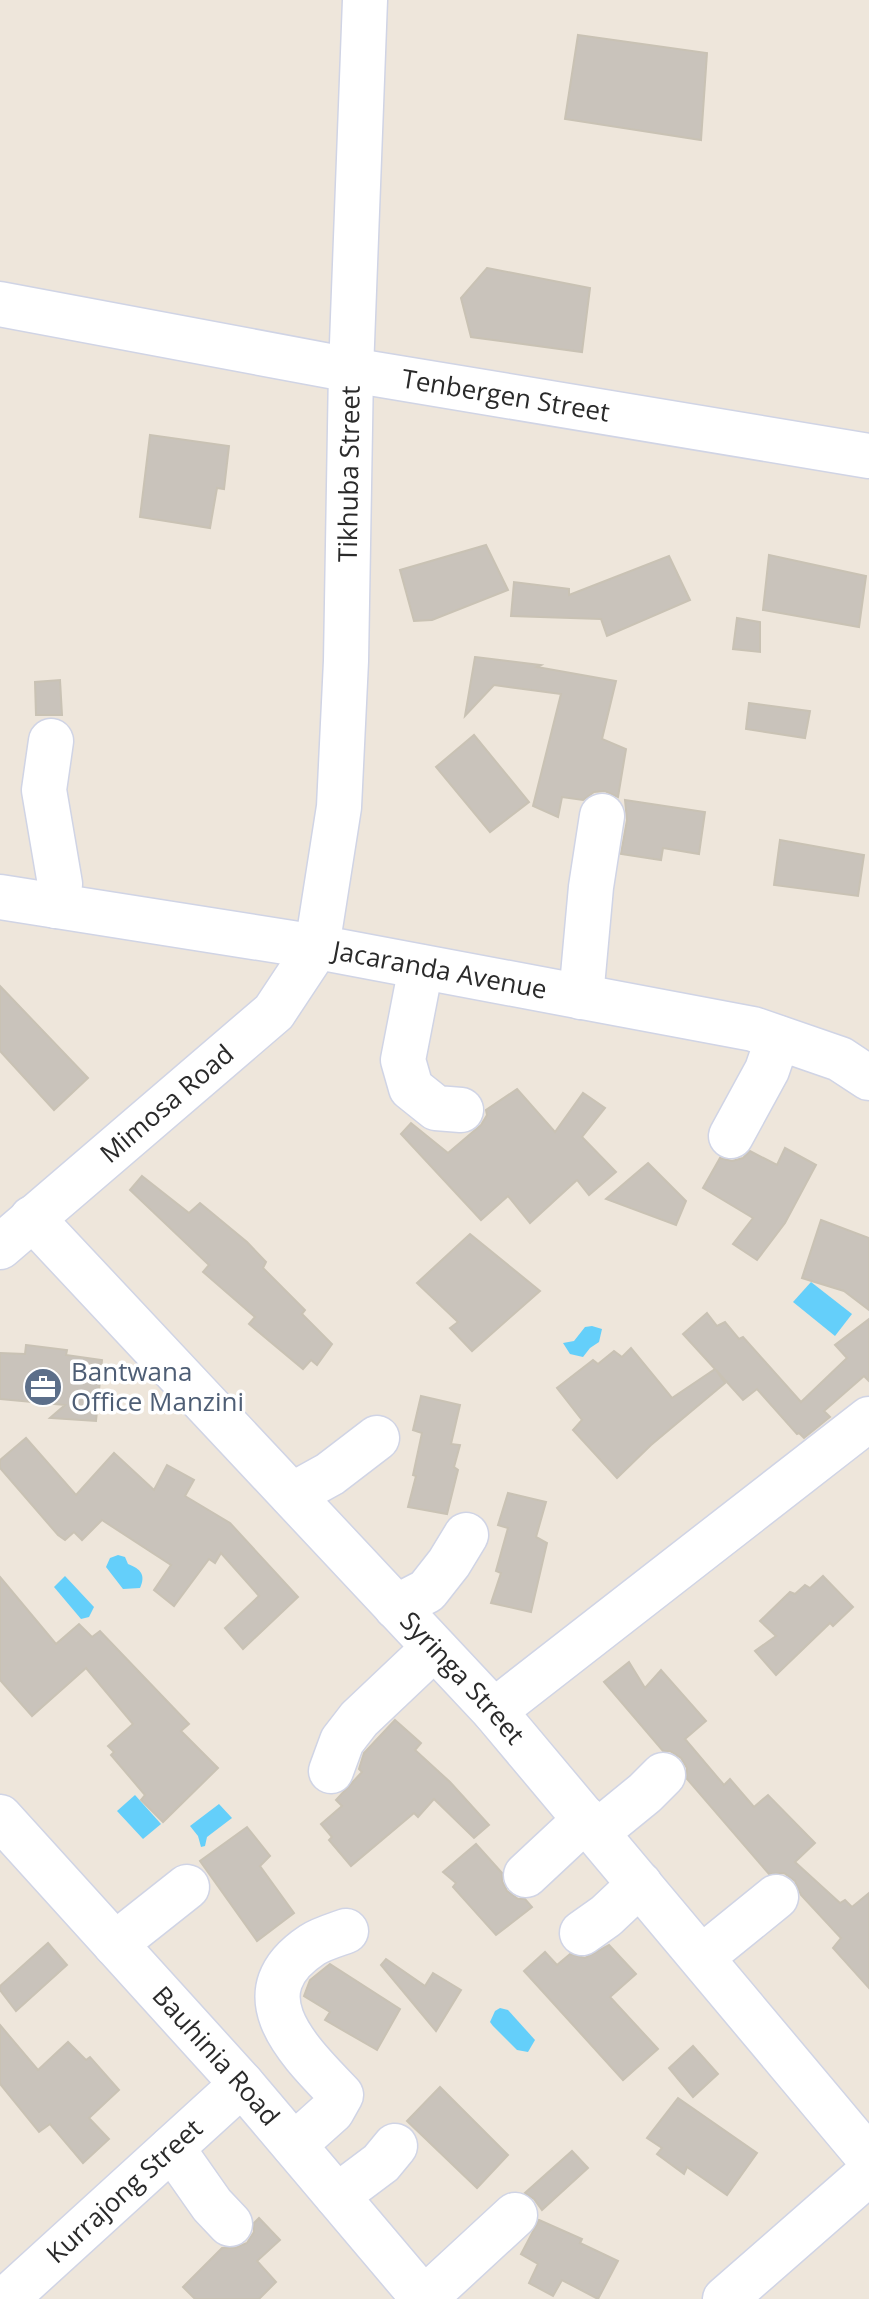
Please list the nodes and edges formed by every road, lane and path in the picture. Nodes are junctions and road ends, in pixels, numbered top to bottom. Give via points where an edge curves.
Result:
1 (365, 0) edge
2 (0, 304) edge
3 (351, 370) junction
4 (869, 456) edge
5 (51, 741) dead end
6 (602, 816) dead end
7 (0, 897) edge
8 (56, 906) junction
9 (317, 947) junction
10 (421, 967) junction
11 (581, 997) junction
12 (778, 1038) junction
13 (869, 1078) edge
14 (461, 1110) dead end
15 (731, 1136) dead end
16 (32, 1218) junction
17 (0, 1247) edge
18 (869, 1419) edge
19 (377, 1438) dead end
20 (292, 1495) junction
21 (466, 1535) dead end
22 (396, 1607) junction
23 (434, 1648) junction
24 (494, 1711) junction
25 (331, 1771) dead end
26 (663, 1775) dead end
27 (0, 1817) edge
28 (591, 1826) junction
29 (526, 1875) dead end
30 (640, 1884) junction
31 (187, 1887) dead end
32 (776, 1897) dead end
33 (346, 1931) dead end
34 (582, 1933) dead end
35 (115, 1944) junction
36 (702, 1957) junction
37 (242, 2084) junction
38 (294, 2145) junction
39 (395, 2146) dead end
40 (172, 2148) junction
41 (869, 2158) edge
42 (869, 2173) edge
43 (337, 2196) junction
44 (515, 2215) dead end
45 (230, 2224) dead end
46 (8, 2298) edge
47 (424, 2299) edge
48 (725, 2299) edge

1 - 3 street, Tikhuba Street
2 - 3 street, Tenbergen Street
3 - 4 street, Tenbergen Street
3 - 9 street, Tikhuba Street via 339,807
5 - 8 street via 44,790 60,884
6 - 11 street
7 - 8 street, Jacaranda Avenue
8 - 9 street, Jacaranda Avenue
9 - 10 street, Jacaranda Avenue
9 - 16 street, Mimosa Road via 274,1012
10 - 11 street, Jacaranda Avenue
10 - 14 street via 403,1060 411,1088 436,1108
11 - 12 street, Jacaranda Avenue
12 - 13 street, Jacaranda Avenue via 840,1059
12 - 15 street
16 - 17 street, Mimosa Road
16 - 20 street, Syringa Street
18 - 24 street
19 - 20 street
20 - 22 street, Syringa Street
21 - 22 street via 427,1591
22 - 23 street, Syringa Street
23 - 24 street, Syringa Street
23 - 25 street via 359,1719 342,1741
24 - 28 street, Syringa Street
26 - 28 street via 645,1793
27 - 35 street, Bauhinia Road
28 - 29 street
28 - 30 street, Syringa Street
30 - 34 street
30 - 36 street, Syringa Street
31 - 35 street
32 - 36 street
33 - 38 street via 312,1944 288,1966 275,1997 285,2030 341,2095 332,2111
35 - 37 street, Bauhinia Road
36 - 41 street, Syringa Street
37 - 38 street, Bauhinia Road
37 - 40 street, Kurrajong Street
38 - 43 street, Bauhinia Road
39 - 43 street
40 - 45 street
40 - 46 street, Kurrajong Street
42 - 48 street
43 - 47 street, Bauhinia Road
44 - 47 street

